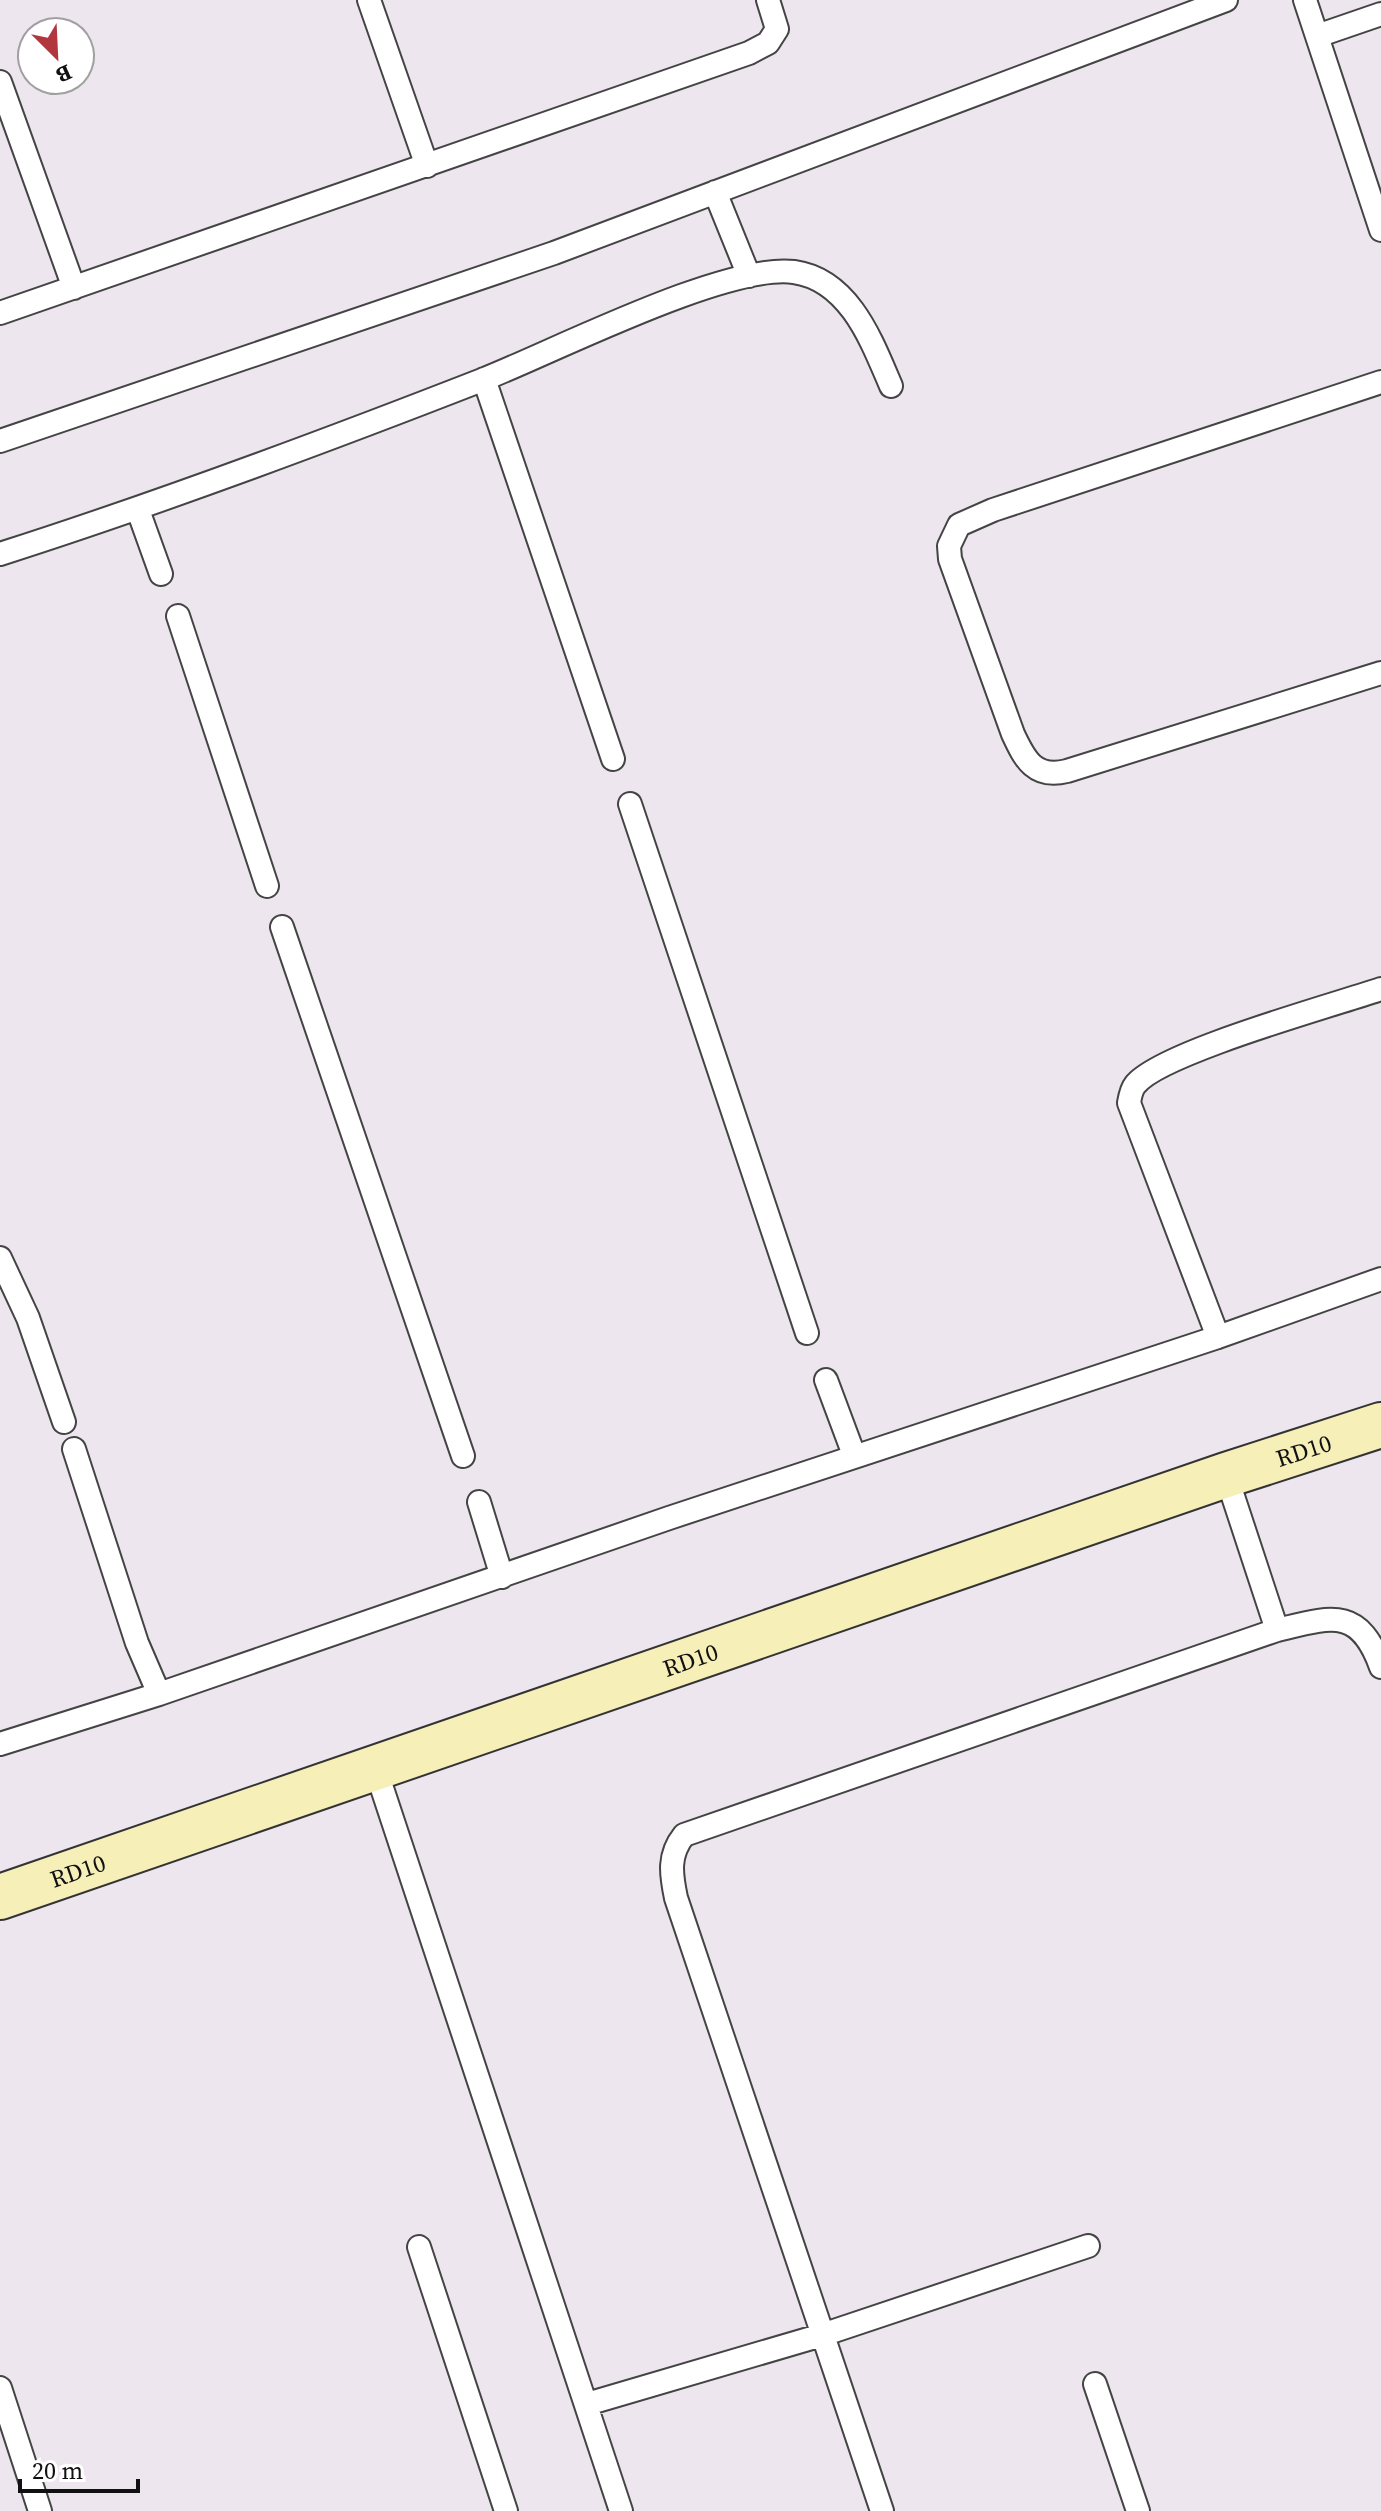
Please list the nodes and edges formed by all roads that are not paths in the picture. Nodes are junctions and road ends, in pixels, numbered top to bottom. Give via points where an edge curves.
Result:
1 (369, 0) edge
2 (768, 0) edge
3 (1226, 0) edge
4 (1305, 0) edge
5 (1381, 14) edge
6 (1317, 36) junction
7 (0, 82) edge
8 (427, 166) junction
9 (715, 192) junction
10 (1381, 230) edge
11 (749, 276) junction
12 (74, 288) junction
13 (0, 313) edge
14 (484, 379) junction
15 (1381, 382) edge
16 (891, 386) dead end
17 (0, 441) edge
18 (138, 510) junction
19 (0, 554) edge
20 (161, 574) dead end
21 (178, 616) dead end
22 (1381, 673) edge
23 (613, 759) dead end
24 (630, 804) dead end
25 (267, 886) dead end
26 (282, 927) dead end
27 (1381, 989) edge
28 (0, 1258) edge
29 (1381, 1279) edge
30 (807, 1333) dead end
31 (1218, 1337) junction
32 (826, 1380) dead end
33 (64, 1422) dead end
34 (1381, 1425) edge
35 (74, 1449) dead end
36 (854, 1455) junction
37 (463, 1456) dead end
38 (1226, 1475) junction
39 (479, 1502) dead end
40 (502, 1577) junction
41 (1277, 1630) junction
42 (1381, 1667) edge
43 (159, 1694) junction
44 (0, 1744) edge
45 (376, 1770) junction
46 (0, 1897) edge
47 (1088, 2246) dead end
48 (419, 2247) dead end
49 (822, 2335) junction
50 (1095, 2384) dead end
51 (0, 2388) edge
52 (587, 2404) junction
53 (40, 2511) edge
54 (506, 2511) edge
55 (621, 2511) edge
56 (882, 2511) edge
57 (1138, 2511) edge

1 - 8 lane
2 - 8 lane via 777,29 768,43 749,53
3 - 9 lane
4 - 6 lane
5 - 6 lane
6 - 10 lane
7 - 12 lane
8 - 12 lane
9 - 11 lane
9 - 17 lane via 539,259
11 - 14 lane via 706,287
11 - 16 lane via 796,272 833,290 868,332
12 - 13 lane
14 - 18 lane
14 - 23 lane
15 - 22 lane via 993,510 959,525 949,546 1013,734 1036,770 1067,771
18 - 19 lane
18 - 20 lane
21 - 25 lane
24 - 30 lane
26 - 37 lane
27 - 31 lane via 1185,1054 1154,1070 1133,1090 1129,1103
28 - 33 lane via 28,1318
29 - 31 lane
31 - 36 lane
32 - 36 lane
34 - 38 street, RD10
35 - 43 lane via 137,1643
36 - 40 lane
38 - 41 lane
38 - 45 street, RD10
39 - 40 lane
40 - 43 lane
41 - 42 lane via 1323,1619 1355,1626 1367,1633
41 - 49 lane via 684,1835 676,1845 676,1898
43 - 44 lane
45 - 46 street, RD10
45 - 52 lane
47 - 49 lane
48 - 54 lane
49 - 52 lane
49 - 56 lane
50 - 57 lane
51 - 53 lane
52 - 55 lane

